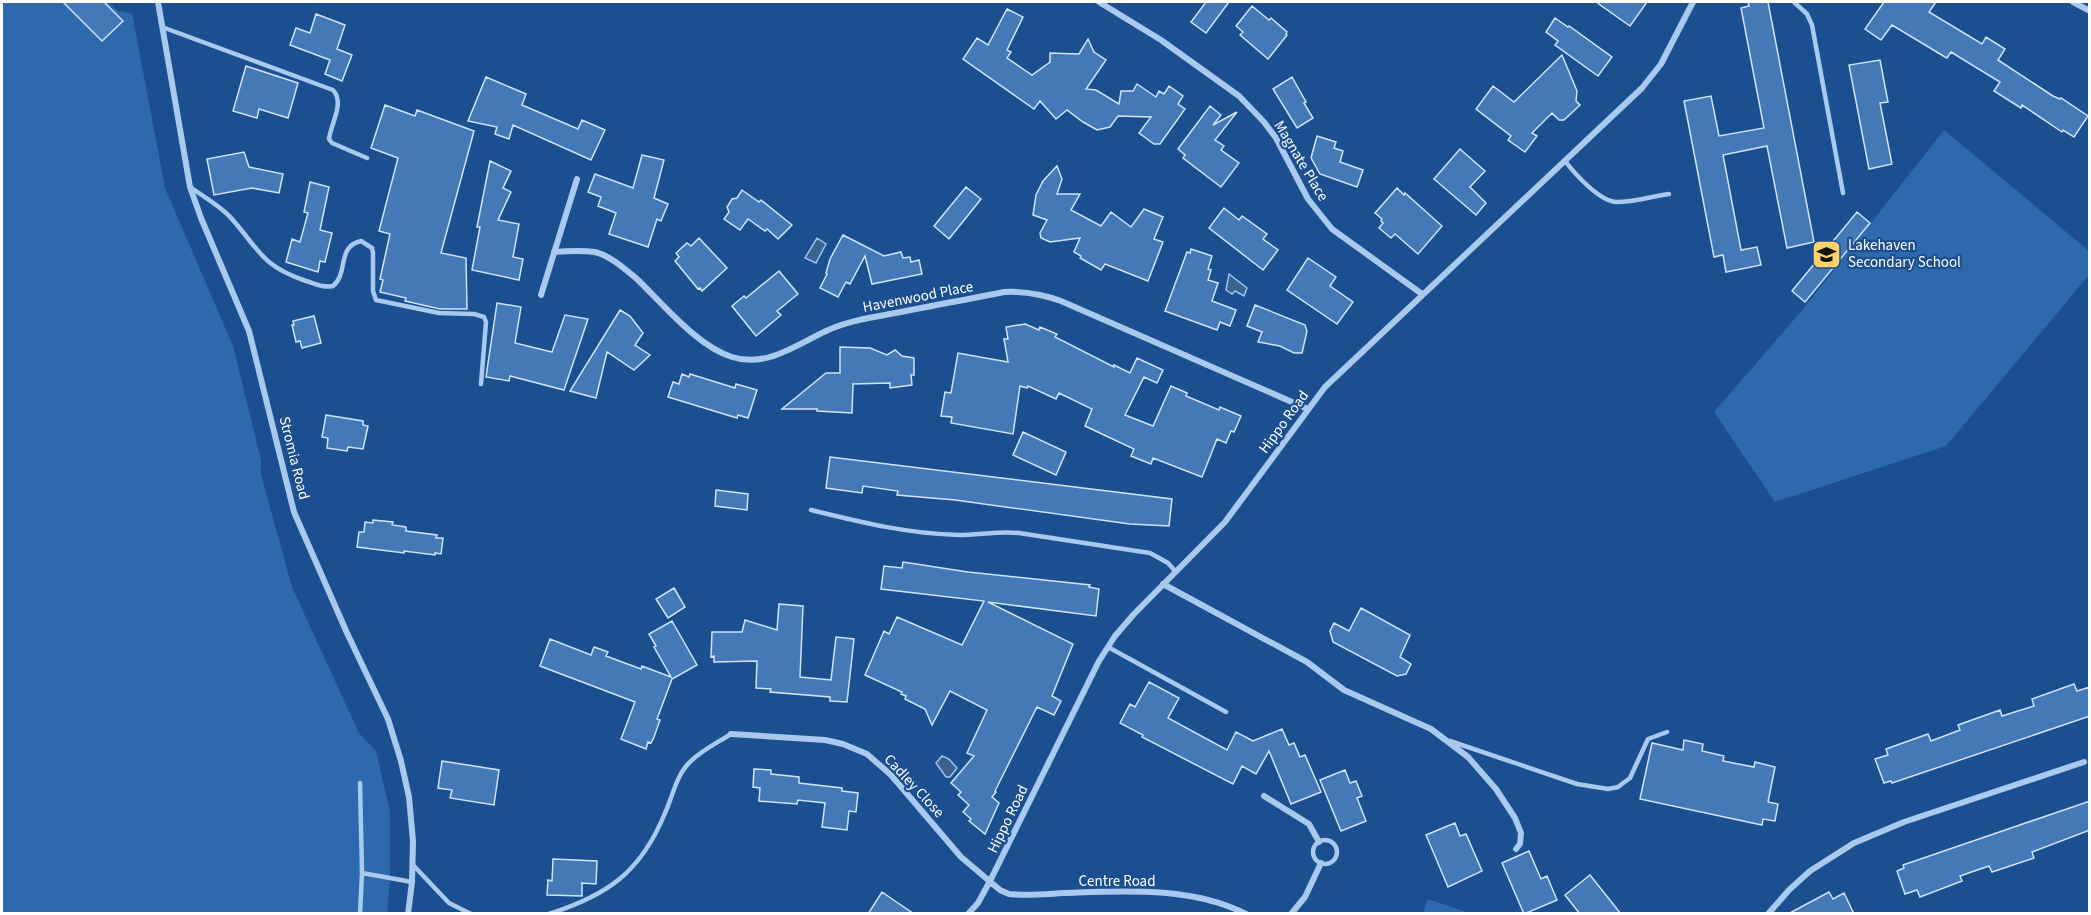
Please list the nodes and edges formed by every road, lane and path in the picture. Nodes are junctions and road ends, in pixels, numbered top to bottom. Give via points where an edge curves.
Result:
1 (158, 2) edge
2 (1099, 2) edge
3 (1693, 2) edge
4 (1794, 2) edge
5 (2073, 2) edge
6 (2090, 11) edge
7 (162, 27) junction
8 (367, 158) dead end
9 (1565, 161) junction
10 (577, 179) dead end
11 (190, 188) junction
12 (1843, 193) dead end
13 (1670, 194) dead end
14 (554, 252) junction
15 (1422, 294) junction
16 (541, 295) dead end
17 (481, 384) dead end
18 (1308, 409) junction
19 (811, 510) dead end
20 (1176, 572) junction
21 (1163, 584) junction
22 (1108, 647) junction
23 (1226, 712) dead end
24 (1667, 732) dead end
25 (730, 734) joint
26 (1444, 740) junction
27 (2084, 762) dead end
28 (360, 783) dead end
29 (1264, 796) dead end
30 (1319, 842) junction
31 (1516, 849) dead end
32 (1321, 863) junction
33 (412, 865) junction
34 (362, 873) junction
35 (990, 881) junction
36 (412, 882) junction
37 (360, 914) edge
38 (408, 914) edge
39 (471, 914) edge
40 (549, 914) edge
41 (968, 914) edge
42 (1246, 914) edge
43 (1291, 914) edge
44 (1768, 914) edge

1 - 7 street, Stromia Road
2 - 15 street, Magnate Place via 1161,40 1239,96 1276,138 1308,199 1332,229
3 - 9 street, Hippo Road via 1661,64 1642,88
4 - 12 lane via 1808,14 1812,25
5 - 6 street
7 - 8 lane via 333,90 338,107 332,143
7 - 11 street, Stromia Road
9 - 13 lane via 1575,175 1606,199 1616,202
9 - 15 street, Hippo Road
10 - 14 street
11 - 17 lane via 231,217 260,254 286,273 319,286 333,286 341,276 346,250 355,242 366,242 373,253 376,300 439,313 484,316
11 - 33 street, Stromia Road via 249,331 294,512 388,719 409,797
14 - 16 street
14 - 18 street, Havenwood Place via 597,253 612,260 714,350 733,357 771,357 845,324 1022,291 1061,301
15 - 18 street, Hippo Road via 1325,387
18 - 20 street, Hippo Road via 1225,522
19 - 20 lane via 896,530 957,535 1019,532 1150,553
20 - 21 street, Hippo Road
21 - 22 street, Hippo Road
21 - 26 street via 1307,662 1344,690 1424,726
22 - 23 lane
22 - 35 street, Hippo Road
24 - 26 lane via 1648,739 1630,778 1608,789 1577,784
25 - 35 street, Cadley Close via 825,740 867,754 891,775 961,856
25 - 40 lane via 687,764 644,855 623,877 601,893
26 - 31 street via 1473,762 1496,789 1519,827 1521,839
27 - 44 street via 1904,822 1854,843 1810,871
28 - 34 lane
29 - 30 street via 1309,824
30 - 32 lane via 1313,853
30 - 32 lane via 1332,842 1337,853 1330,863
32 - 43 street via 1305,897
33 - 36 street, Stromia Road
33 - 39 lane via 449,903
34 - 36 lane
34 - 37 lane
35 - 41 street, Hippo Road
35 - 42 street, Centre Road via 1009,894 1163,893 1201,899
36 - 38 street, Stromia Road

